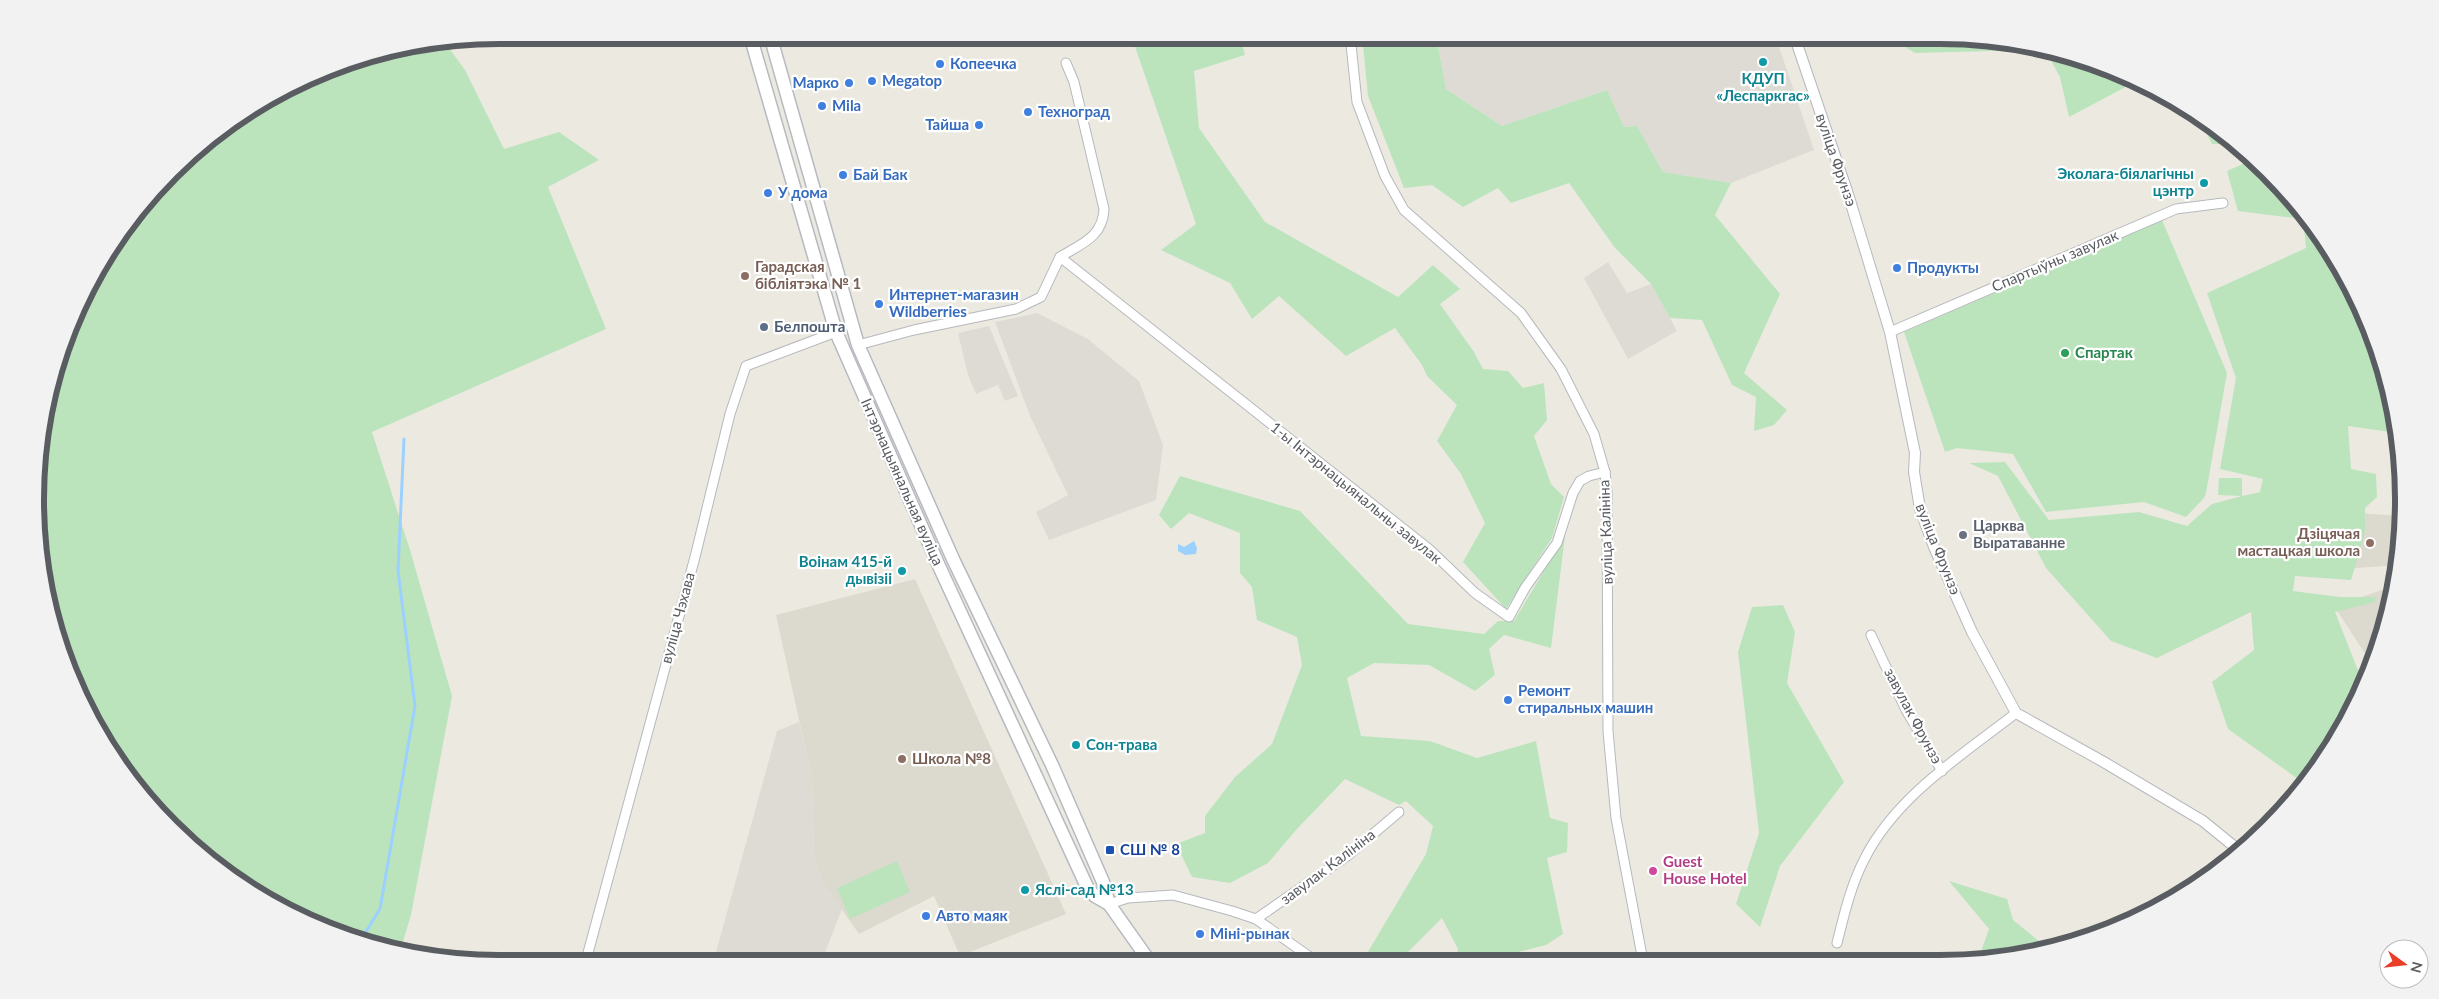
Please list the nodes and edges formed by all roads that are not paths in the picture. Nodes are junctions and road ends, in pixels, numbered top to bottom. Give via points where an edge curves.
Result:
1 (753, 44) edge
2 (773, 44) edge
3 (1351, 44) edge
4 (1797, 44) edge
5 (1066, 63) dead end
6 (2222, 203) dead end
7 (1060, 257) junction
8 (853, 327) junction
9 (836, 332) junction
10 (1890, 332) junction
11 (858, 345) junction
12 (1605, 472) junction
13 (953, 559) junction
14 (939, 566) junction
15 (1871, 635) dead end
16 (2016, 713) junction
17 (1942, 771) junction
18 (1399, 812) dead end
19 (2234, 847) edge
20 (1109, 904) junction
21 (1256, 919) junction
22 (1837, 943) dead end
23 (587, 955) edge
24 (1145, 955) edge
25 (1307, 955) edge
26 (1642, 955) edge

1 - 9 main road, Інтэрнацыянальная вуліца
2 - 8 main road, Інтэрнацыянальная вуліца
3 - 12 street, вуліца Калініна via 1357,102 1385,176 1404,210 1521,313 1561,368 1594,434
4 - 10 street, вуліца Фрунзэ
5 - 7 street via 1074,82 1104,209 1104,222 1096,233
6 - 10 street, Спартыўны завулак via 2176,209
7 - 11 street via 1041,297 1016,309
7 - 12 street, 1-ы Інтэрнацыянальны завулак via 1429,549 1475,592 1509,618 1556,543 1580,482 1588,476
8 - 9 street
8 - 11 main road, Інтэрнацыянальная вуліца
9 - 14 main road, Інтэрнацыянальная вуліца
9 - 23 street, вуліца Чэхава via 746,366 730,414 695,557
10 - 16 street, вуліца Фрунзэ via 1915,453 1914,472 1920,508 1972,632
11 - 13 main road, Інтэрнацыянальная вуліца
12 - 26 street, вуліца Калініна via 1609,530 1608,731 1616,818
13 - 14 street
13 - 20 main road, Інтэрнацыянальная вуліца via 1052,765 1103,882
14 - 20 main road, Інтэрнацыянальная вуліца via 1088,889
15 - 17 street, завулак Фрунзэ via 1906,710
16 - 17 street, завулак Фрунзэ
16 - 19 street via 2203,821
17 - 22 street, завулак Фрунзэ via 1892,816 1864,860 1848,901
18 - 21 street, завулак Калініна via 1347,856
20 - 21 street via 1128,898 1173,895
20 - 24 main road, Інтэрнацыянальная вуліца
21 - 25 street

